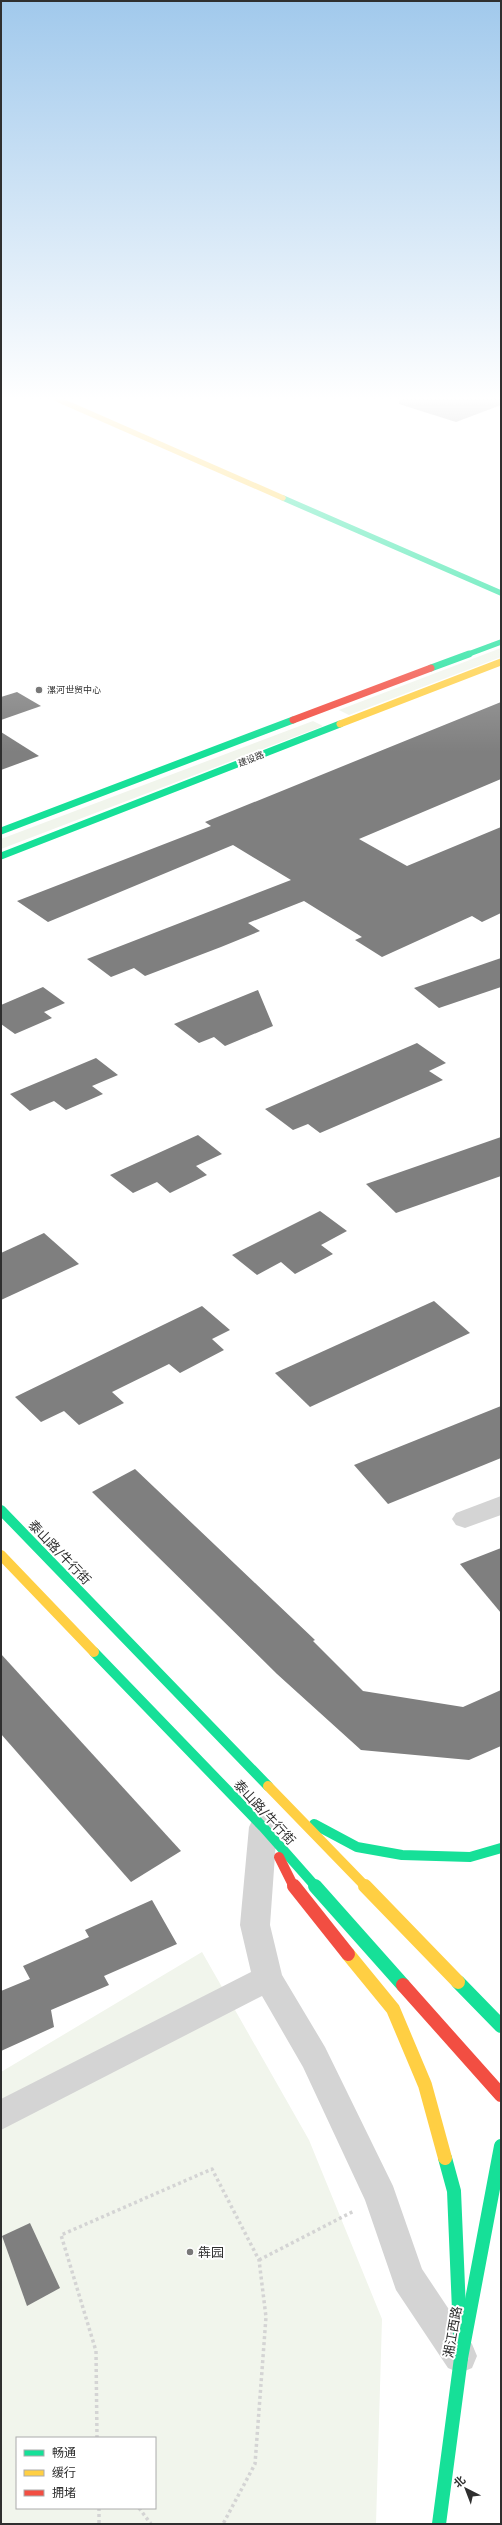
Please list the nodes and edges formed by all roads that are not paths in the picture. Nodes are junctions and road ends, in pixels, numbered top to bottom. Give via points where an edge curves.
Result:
1 (327, 517) edge
2 (501, 593) edge
3 (501, 642) edge
4 (501, 662) edge
5 (317, 712) junction
6 (342, 724) junction
7 (1, 831) edge
8 (1, 856) edge
9 (501, 1506) edge
10 (1, 1510) edge
11 (465, 1519) dead end
12 (1, 1555) edge
13 (294, 1813) junction
14 (263, 1827) junction
15 (501, 1848) edge
16 (268, 1978) junction
17 (501, 2026) edge
18 (501, 2095) edge
19 (1, 2115) edge
20 (501, 2146) edge
21 (460, 2358) junction
22 (439, 2524) edge

1 - 2 street
3 - 5 street, 建设路
4 - 6 street, 建设路
5 - 6 street
5 - 7 street, 建设路
6 - 8 street, 建设路
9 - 11 street
10 - 13 street, 泰山路/牛行街
12 - 14 street, 泰山路/牛行街
13 - 15 street via 357,1847 402,1855 470,1857
13 - 17 street, 泰山路/牛行街
14 - 16 street via 255,1925
14 - 18 street, 泰山路/牛行街
14 - 21 street via 295,1889 393,2009 425,2085 454,2191
16 - 19 street
16 - 21 street via 314,2057 381,2197 408,2278
20 - 21 street, 湘江西路
21 - 22 street, 湘江西路

